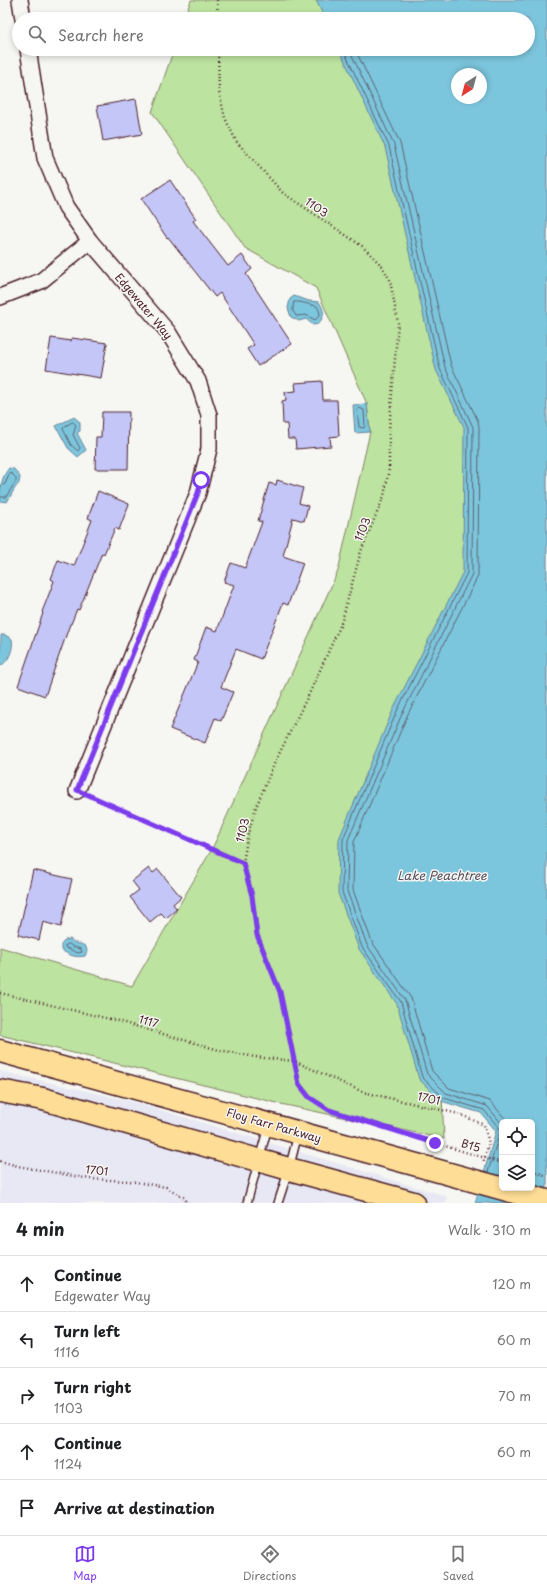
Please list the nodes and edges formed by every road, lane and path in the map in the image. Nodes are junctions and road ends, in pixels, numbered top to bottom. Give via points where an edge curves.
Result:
1 (20, 0) edge
2 (217, 0) edge
3 (22, 12) edge
4 (218, 12) edge
5 (29, 56) edge
6 (218, 56) edge
7 (90, 241) junction
8 (0, 297) edge
9 (77, 790) joint
10 (243, 863) junction
11 (0, 993) edge
12 (0, 1051) edge
13 (294, 1061) junction
14 (0, 1091) edge
15 (269, 1123) junction
16 (298, 1132) junction
17 (259, 1160) junction
18 (0, 1161) edge
19 (499, 1161) edge
20 (482, 1166) dead end
21 (289, 1169) junction
22 (535, 1172) edge
23 (547, 1176) edge
24 (547, 1201) edge
25 (188, 1203) edge
26 (247, 1203) edge
27 (278, 1203) edge
28 (414, 1203) edge

1 - 3 street
2 - 4 path
5 - 7 street, Edgewater Way via 45,158 66,206
6 - 10 path, 1103 via 218,92 224,118 236,141 283,194 362,246 382,266 390,280 398,323 389,430 390,469 384,496 362,551 341,624 256,807
7 - 8 street via 41,281
7 - 9 street, Edgewater Way via 168,332 198,380 209,415 209,449 198,493
9 - 10 path
10 - 13 path, 1103 via 252,896 257,935 280,992
11 - 13 path, 1117 via 114,1020 219,1050
12 - 15 main road, Floy Farr Parkway
13 - 19 path, B15, bridge via 299,1084 309,1097 329,1110
13 - 20 path, 1701 via 363,1092 459,1114 484,1125 489,1144
14 - 17 main road via 43,1099
15 - 16 main road, Floy Farr Parkway
15 - 17 lane
16 - 21 lane
16 - 24 main road, Floy Farr Parkway, bridge
17 - 21 main road
17 - 26 lane
18 - 25 path, 1701 via 90,1179 129,1181 166,1187
21 - 27 lane
21 - 28 main road
22 - 23 path

